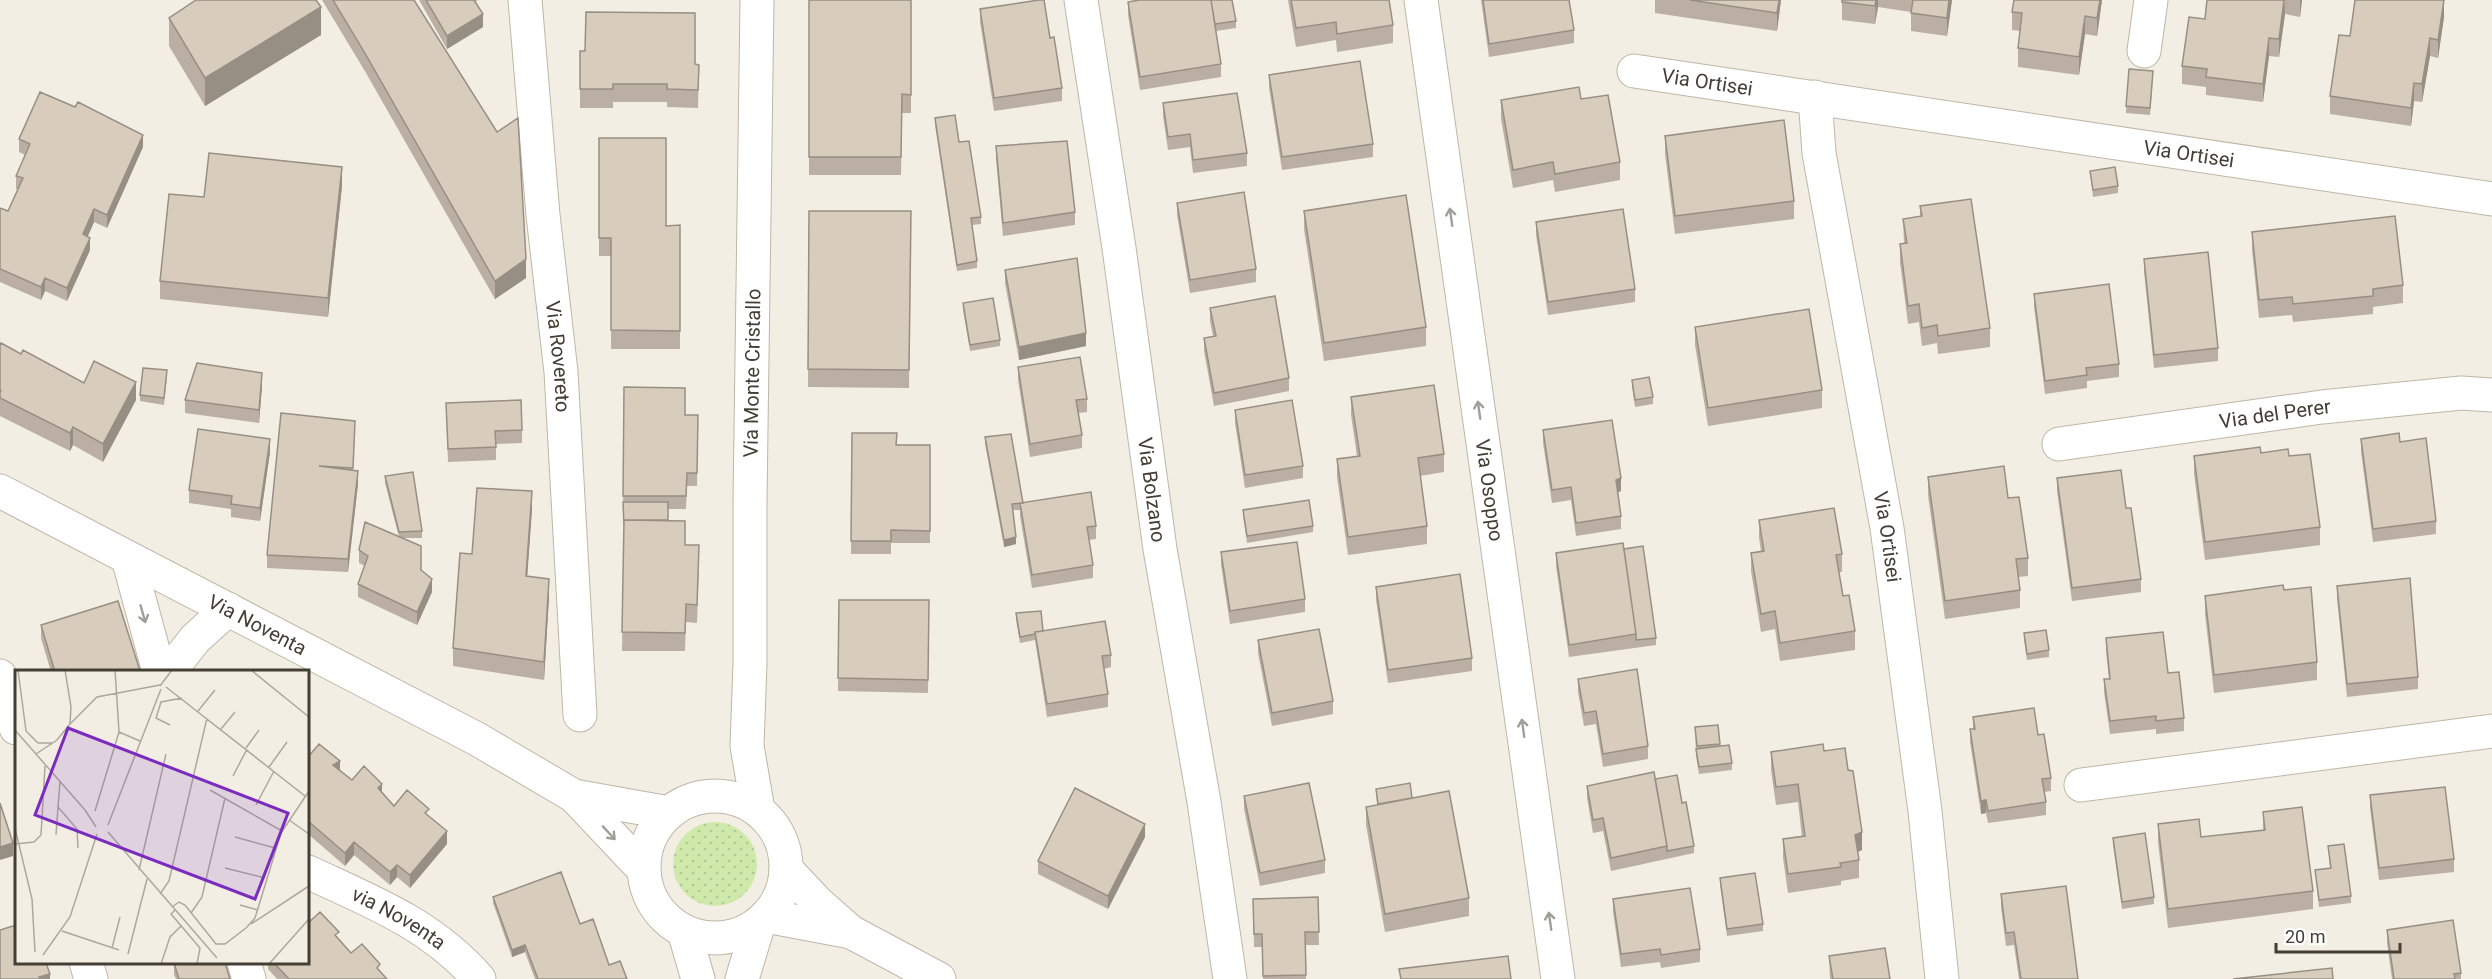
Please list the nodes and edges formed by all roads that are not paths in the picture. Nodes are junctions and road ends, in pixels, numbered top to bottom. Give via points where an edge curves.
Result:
1 (525, 0) edge
2 (757, 0) edge
3 (1081, 0) edge
4 (1421, 0) edge
5 (2151, 0) edge
6 (2144, 51) dead end
7 (1634, 71) dead end
8 (1815, 97) junction
9 (2492, 199) edge
10 (2492, 394) edge
11 (2059, 444) dead end
12 (0, 491) edge
13 (128, 558) junction
14 (228, 609) junction
15 (158, 670) edge
16 (171, 670) edge
17 (0, 675) edge
18 (580, 716) dead end
19 (15, 725) edge
20 (2492, 731) edge
21 (747, 746) junction
22 (2081, 785) dead end
23 (574, 796) junction
24 (716, 796) junction
25 (758, 810) junction
26 (669, 813) junction
27 (786, 869) junction
28 (644, 870) junction
29 (309, 872) edge
30 (763, 920) junction
31 (684, 931) junction
32 (851, 932) junction
33 (86, 964) edge
34 (244, 964) edge
35 (91, 979) edge
36 (249, 979) edge
37 (478, 979) edge
38 (698, 979) edge
39 (742, 979) edge
40 (939, 979) edge
41 (1230, 979) edge
42 (1558, 979) edge
43 (1942, 979) edge

1 - 18 street, Via Rovereto via 561,372
2 - 21 street, Via Monte Cristallo
3 - 41 street, Via Bolzano via 1160,549
42 -> 4 street, Via Osoppo
5 - 6 street
7 - 8 street, Via Ortisei
8 - 9 street, Via Ortisei
8 - 43 street, Via Ortisei via 1820,153 1887,528 1925,811
10 - 11 street, Via del Perer via 2461,393 2334,406
12 - 13 street, Via Noventa
13 - 14 street, Via Noventa
13 -> 15 street
14 - 16 street, via Noventa via 195,639
14 - 23 street, Via Noventa via 477,739
17 - 19 street
20 - 22 street
21 - 24 street, Via Monte Cristallo
21 - 25 street, Via Monte Cristallo
23 - 26 street, Via Noventa
23 -> 28 street, Via Noventa
24 - 25 street via 738,800
24 - 26 street via 690,800
25 - 27 street via 778,834
26 - 28 street via 649,840
27 - 30 street via 781,895
27 - 32 street
28 - 31 street via 656,906
29 - 37 street, via Noventa via 397,914 435,937
30 - 31 street via 746,931 722,937 701,937
30 - 32 street
30 - 39 street
31 - 38 street
32 - 40 street
33 - 35 street
34 - 36 street

